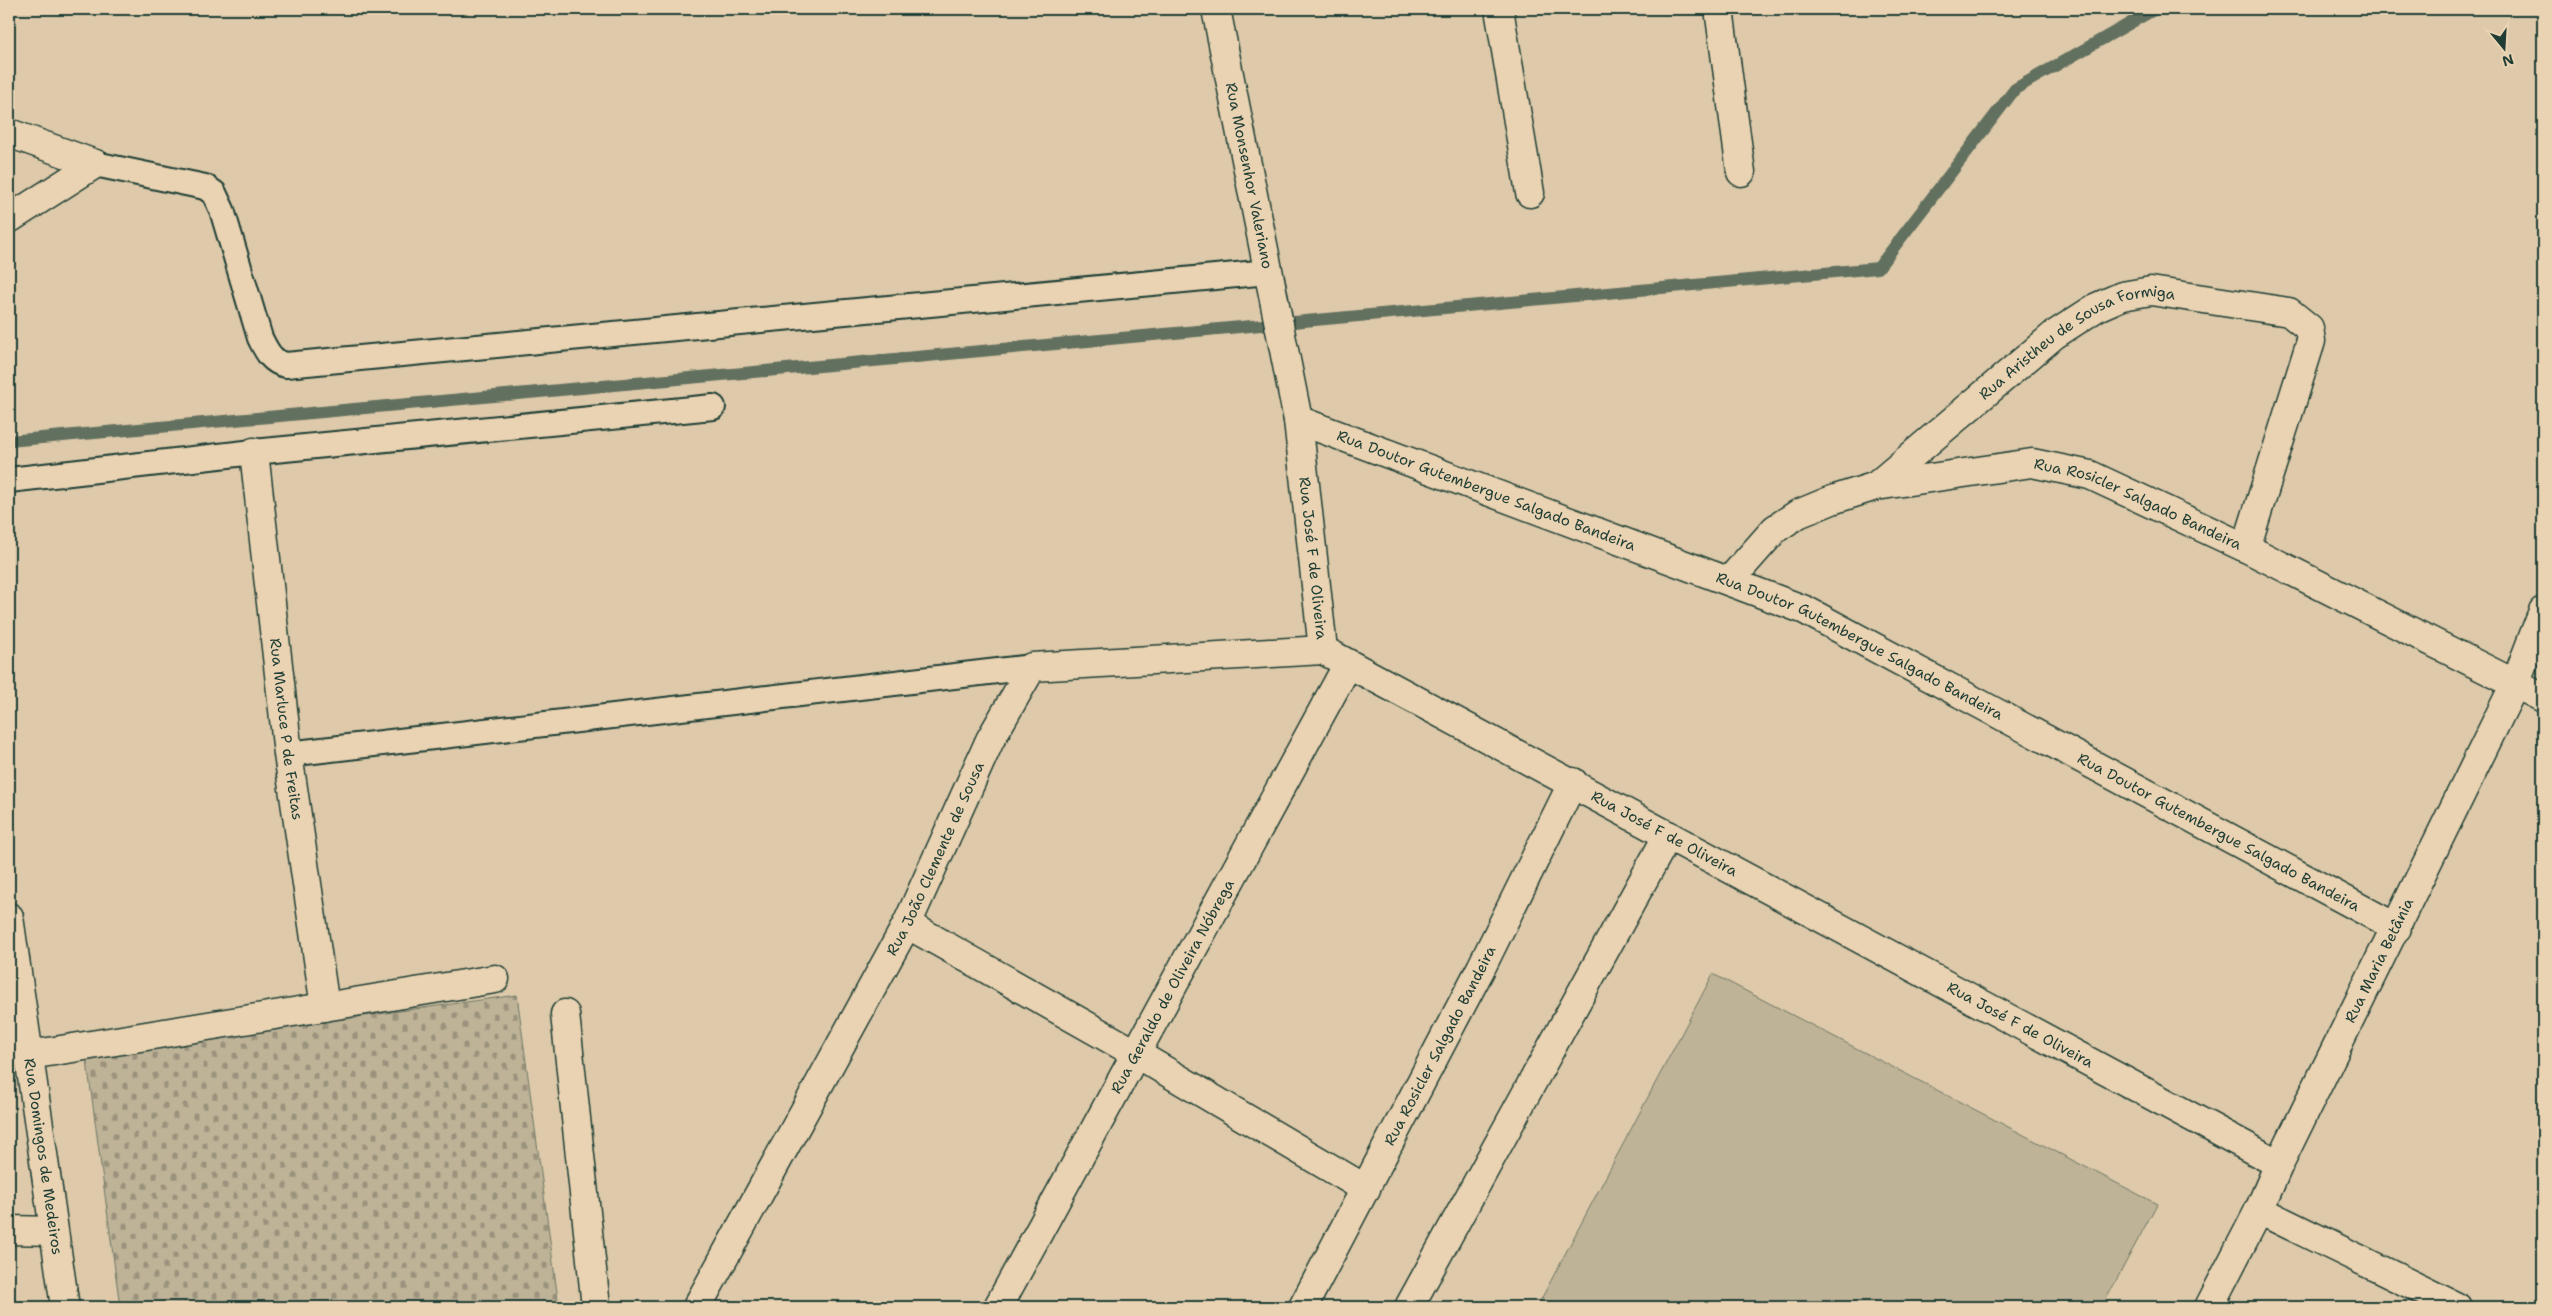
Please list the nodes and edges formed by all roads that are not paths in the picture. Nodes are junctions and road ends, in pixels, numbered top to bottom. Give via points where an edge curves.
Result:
1 (1216, 9) edge
2 (1499, 9) edge
3 (1718, 9) edge
4 (9, 132) edge
5 (95, 164) junction
6 (1741, 172) dead end
7 (1530, 193) dead end
8 (9, 219) edge
9 (1270, 281) junction
10 (1281, 342) joint
11 (713, 407) dead end
12 (1298, 420) junction
13 (254, 452) junction
14 (9, 480) edge
15 (1876, 486) junction
16 (2246, 548) junction
17 (1730, 580) junction
18 (2543, 611) edge
19 (1323, 650) junction
20 (1348, 664) junction
21 (1032, 667) junction
22 (2515, 684) junction
23 (2543, 698) edge
24 (288, 754) junction
25 (1573, 782) junction
26 (1668, 835) junction
27 (9, 917) edge
28 (907, 924) junction
29 (2397, 928) junction
30 (495, 979) dead end
31 (325, 1006) junction
32 (565, 1014) dead end
33 (1135, 1053) junction
34 (30, 1056) junction
35 (2279, 1164) junction
36 (1366, 1189) junction
37 (2259, 1210) junction
38 (9, 1230) edge
39 (54, 1231) junction
40 (65, 1307) edge
41 (596, 1307) edge
42 (697, 1307) edge
43 (998, 1307) edge
44 (1304, 1307) edge
45 (1409, 1307) edge
46 (2209, 1307) edge
47 (2457, 1307) edge

1 - 9 street, Rua Monsenhor Valeriano
2 - 7 street
3 - 6 street
4 - 5 street
5 - 8 street
5 - 9 lane via 205,187 214,194 222,210 260,338 269,355 278,364 286,365
9 - 10 street, Rua Monsenhor Valeriano
10 - 12 street, Rua José F de Oliveira
11 - 13 lane
12 - 17 street, Rua Doutor Gutembergue Salgado Bandeira
12 - 19 street, Rua José F de Oliveira
13 - 14 lane
13 - 24 street, Rua Marluce P de Freitas
15 - 16 street, Rua Rosicler Salgado Bandeira via 2032,463 2090,475
15 - 16 street, Rua Aristheu de Sousa Formiga via 2054,335 2097,307 2122,296 2151,291 2289,312 2309,328 2311,341
15 - 17 street, Rua Rosicler Salgado Bandeira via 1798,514 1775,529
16 - 22 street, Rua Rosicler Salgado Bandeira
17 - 29 street, Rua Doutor Gutembergue Salgado Bandeira via 1805,610
18 - 22 street, Rua Maria Betânia
19 - 20 street, Rua José F de Oliveira
19 - 21 street
20 - 25 street, Rua José F de Oliveira
20 - 33 street, Rua Geraldo de Oliveira Nóbrega
21 - 24 lane
21 - 28 street, Rua João Clemente de Sousa via 990,740
22 - 23 street, Rua Rosicler Salgado Bandeira
22 - 29 street, Rua Maria Betânia
24 - 31 street, Rua Marluce P de Freitas
25 - 26 street, Rua José F de Oliveira
25 - 36 street, Rua Rosicler Salgado Bandeira
26 - 35 street, Rua José F de Oliveira
26 - 45 street
27 - 34 street, Rua Domingos de Medeiros
28 - 33 street
28 - 42 street, Rua João Clemente de Sousa
29 - 35 street, Rua Maria Betânia
30 - 31 street
31 - 34 street
32 - 41 street
33 - 36 street
33 - 43 street, Rua Geraldo de Oliveira Nóbrega
34 - 39 street, Rua Domingos de Medeiros
35 - 37 street, Rua Maria Betânia
36 - 44 street, Rua Rosicler Salgado Bandeira
37 - 46 street, Rua Maria Betânia
37 - 47 street
38 - 39 street
39 - 40 street, Rua Domingos de Medeiros

